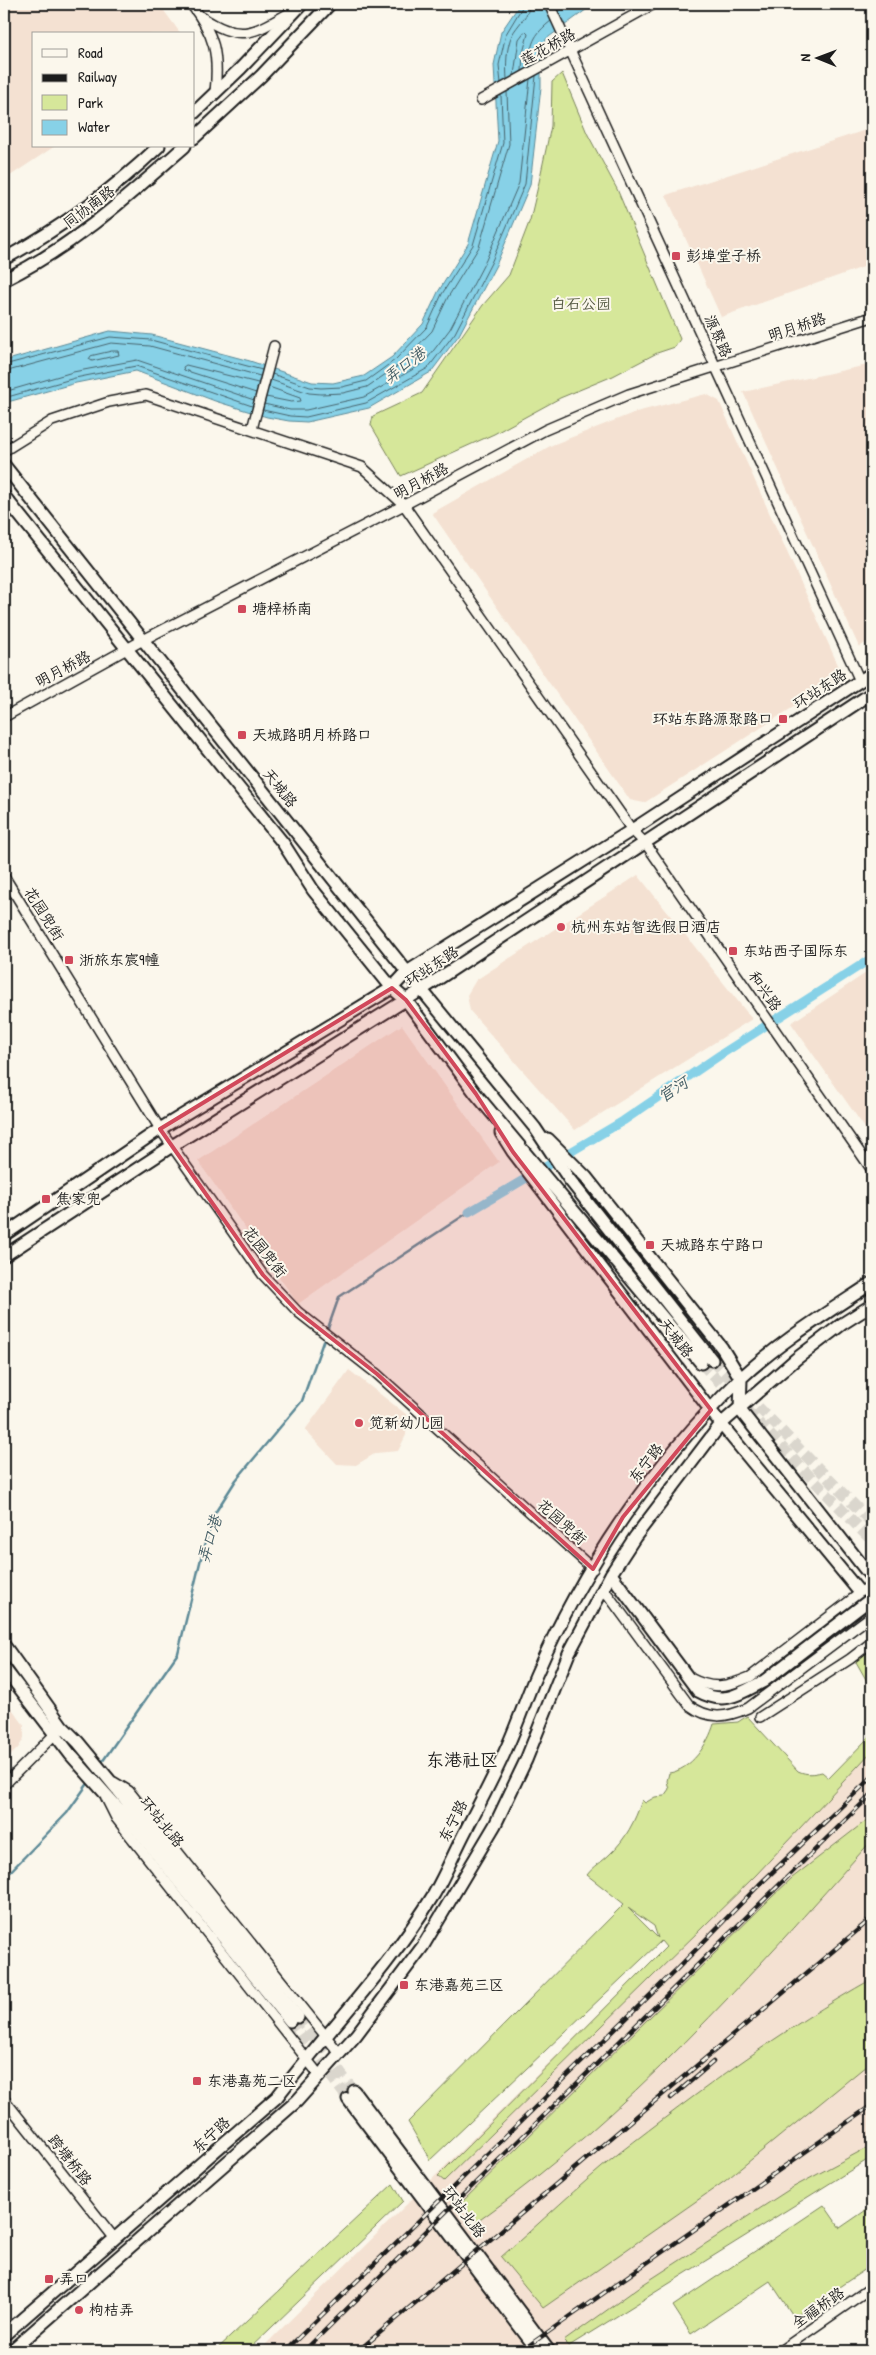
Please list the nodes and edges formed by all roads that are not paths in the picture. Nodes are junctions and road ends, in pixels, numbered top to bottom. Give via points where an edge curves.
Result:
1 (191, 4) edge
2 (330, 4) edge
3 (549, 4) edge
4 (654, 4) edge
5 (300, 6) edge
6 (200, 16) junction
7 (572, 50) junction
8 (215, 93) junction
9 (485, 98) dead end
10 (195, 112) edge
11 (195, 137) edge
12 (157, 148) edge
13 (183, 148) edge
14 (4, 259) edge
15 (4, 280) edge
16 (872, 317) edge
17 (274, 346) dead end
18 (716, 365) junction
19 (252, 429) junction
20 (4, 450) edge
21 (4, 465) edge
22 (4, 496) edge
23 (404, 506) junction
24 (143, 640) junction
25 (127, 651) junction
26 (872, 672) edge
27 (860, 681) junction
28 (872, 693) edge
29 (4, 717) edge
30 (632, 830) junction
31 (646, 844) junction
32 (4, 876) edge
33 (407, 972) junction
34 (392, 988) junction
35 (424, 989) junction
36 (406, 1000) junction
37 (535, 1128) junction
38 (160, 1130) junction
39 (172, 1146) junction
40 (872, 1170) edge
41 (547, 1188) junction
42 (4, 1234) edge
43 (4, 1256) edge
44 (872, 1283) edge
45 (872, 1305) edge
46 (741, 1379) junction
47 (711, 1410) junction
48 (740, 1410) junction
49 (721, 1424) junction
50 (593, 1569) junction
51 (610, 1574) junction
52 (872, 1578) edge
53 (872, 1584) edge
54 (603, 1588) junction
55 (867, 1596) edge
56 (872, 1617) edge
57 (872, 1642) edge
58 (4, 1645) edge
59 (4, 1668) edge
60 (685, 1676) junction
61 (760, 1717) dead end
62 (58, 1730) junction
63 (108, 1779) junction
64 (4, 1785) edge
65 (102, 1792) junction
66 (328, 2037) junction
67 (340, 2054) junction
68 (306, 2060) junction
69 (320, 2076) junction
70 (4, 2098) edge
71 (115, 2239) junction
72 (872, 2287) edge
73 (4, 2335) edge
74 (11, 2351) edge
75 (538, 2351) edge
76 (549, 2351) edge
77 (780, 2351) edge

1 - 6 street
2 - 11 main road via 261,76
3 - 7 street, 源聚路
4 - 7 street, 莲花桥路
5 - 6 street via 260,30 238,33 221,30
5 - 8 main road
6 - 8 street via 214,42 218,63
7 - 9 street, 莲花桥路
7 - 18 street, 源聚路
8 - 10 main road
12 - 14 main road, 同协南路 via 96,199
13 - 15 main road, 同协南路 via 105,217 44,259
16 - 18 street, 明月桥路
17 - 19 street
18 - 23 street, 明月桥路 via 629,394 545,430
18 - 27 street, 源聚路
19 - 20 street, 和兴路 via 146,395 109,402 52,421
19 - 23 street, 和兴路 via 362,467
21 - 24 main road, 天城路
22 - 25 main road, 天城路
23 - 24 street, 明月桥路
23 - 30 street, 和兴路
24 - 25 street, 明月桥路
24 - 33 main road, 天城路
25 - 29 street, 明月桥路
25 - 34 main road, 天城路 via 283,843 313,890
26 - 27 main road, 环站东路
27 - 30 main road, 环站东路
28 - 31 main road, 环站东路
30 - 31 street, 和兴路
30 - 33 main road, 环站东路
31 - 35 main road, 环站东路
31 - 40 street, 和兴路
32 - 38 street, 花园兜街
33 - 34 main road, 环站东路
33 - 35 main road, 天城路
34 - 36 main road, 天城路
34 - 38 main road, 环站东路
35 - 36 main road, 环站东路
35 - 37 main road, 天城路
36 - 39 main road, 环站东路
36 - 41 main road, 天城路
37 - 41 main road, 天城路 via 706,1362
37 - 46 main road, 天城路 via 578,1169 722,1348
38 - 39 street, 花园兜街
38 - 42 main road, 环站东路
39 - 43 main road, 环站东路
39 - 50 street, 花园兜街 via 263,1275 298,1312 377,1374
41 - 47 main road, 天城路
44 - 46 main road, 东宁路 via 802,1329
45 - 48 main road, 东宁路 via 796,1359
46 - 47 main road, 东宁路
46 - 48 main road
47 - 49 main road, 天城路
47 - 50 main road, 东宁路 via 669,1457 623,1517
48 - 49 main road, 东宁路
48 - 52 main road
49 - 51 main road, 东宁路 via 672,1486
49 - 55 main road, 天城路
50 - 66 main road, 东宁路 via 562,1620 508,1746 435,1892 400,1947
51 - 54 main road, 东宁路
51 - 60 main road via 654,1629
53 - 55 street
54 - 56 street via 690,1705 700,1713 715,1716 732,1715 748,1708
54 - 67 main road, 东宁路 via 569,1653 526,1760 495,1825 423,1946
55 - 56 street
55 - 60 street via 750,1677 733,1684 706,1686
55 - 60 main road, bridge via 764,1682 737,1695 724,1699 709,1697 698,1691
57 - 61 street
58 - 62 main road, 环站北路
59 - 62 main road, 环站北路
62 - 63 main road, 环站北路 via 78,1742
62 - 64 street
62 - 65 main road, 环站北路 via 70,1754
63 - 65 main road, 环站北路 via 294,2019 135,1827
63 - 66 street via 129,1791
65 - 68 street via 116,1818
66 - 67 street
66 - 68 main road, 东宁路
67 - 69 main road, 东宁路
68 - 69 street
68 - 71 main road, 东宁路 via 277,2097
69 - 74 main road, 东宁路 via 290,2107
70 - 71 street, 跨塘桥路
71 - 73 main road, 东宁路
72 - 77 street, 全福桥路
75 - 76 main road, 环站北路 via 351,2095

